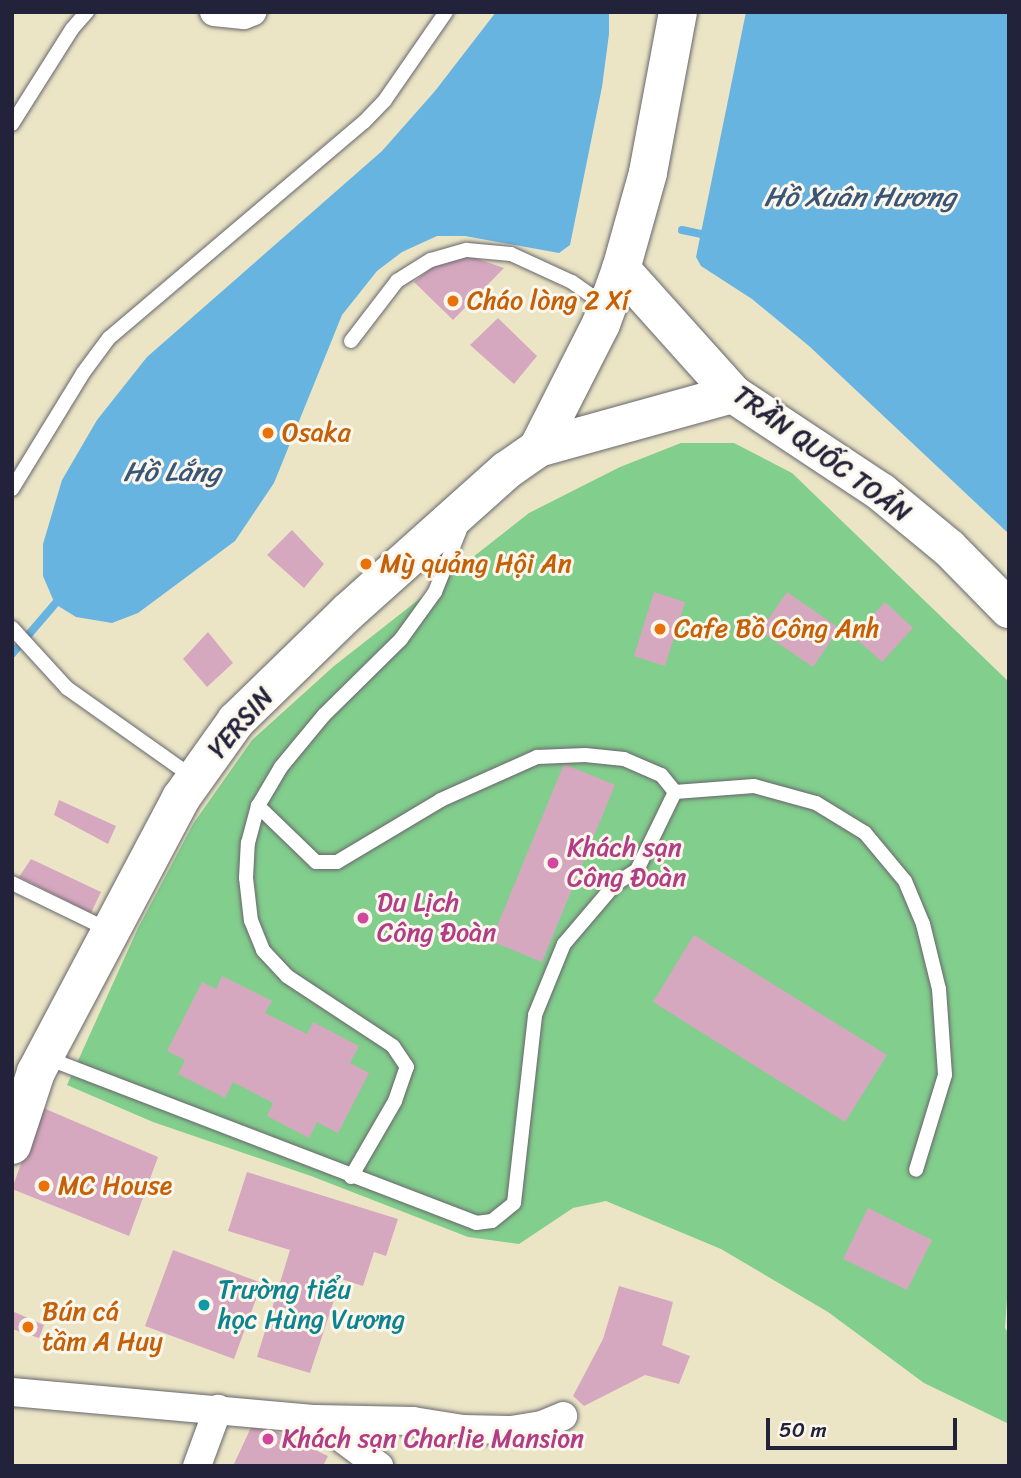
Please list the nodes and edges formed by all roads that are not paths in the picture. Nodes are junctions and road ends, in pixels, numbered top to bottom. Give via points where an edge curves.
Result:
1 (87, 12) edge
2 (214, 12) edge
3 (252, 12) edge
4 (446, 12) edge
5 (678, 12) edge
6 (12, 124) edge
7 (621, 269) junction
8 (608, 306) junction
9 (351, 341) dead end
10 (733, 394) junction
11 (538, 448) junction
12 (12, 489) edge
13 (470, 503) junction
14 (1009, 609) edge
15 (12, 628) edge
16 (195, 779) junction
17 (675, 792) junction
18 (258, 806) junction
19 (12, 883) edge
20 (109, 930) junction
21 (31, 1075) edge
22 (12, 1145) edge
23 (916, 1170) dead end
24 (351, 1177) junction
25 (12, 1392) edge
26 (218, 1409) junction
27 (563, 1416) dead end
28 (316, 1419) junction
29 (197, 1466) edge
30 (379, 1466) edge

1 - 6 lane
2 - 3 street
4 - 12 lane via 385,100 364,122 109,338
5 - 7 main road via 648,173
7 - 8 main road, YERSIN
7 - 10 main road, TRẦN QUỐC TOẢN
8 - 9 lane via 572,282 511,254 467,250 430,260 397,281
8 - 11 main road, YERSIN
10 - 11 main road, YERSIN
10 - 14 main road, TRẦN QUỐC TOẢN via 881,492 948,548
11 - 13 main road, YERSIN
13 - 16 main road, YERSIN via 236,720
13 - 18 lane via 435,592 401,639 324,715 281,766
15 - 16 lane via 67,688
16 - 20 main road, YERSIN
17 - 18 lane via 661,775 624,760 585,755 537,757 441,800 337,862 316,862
17 - 23 lane via 754,786 816,803 865,833 905,881 923,923 939,989 945,1075
17 - 24 lane via 637,870 615,884 564,944 535,1015 514,1203 492,1222 476,1223
18 - 24 lane via 248,843 246,878 251,921 263,950 287,976 393,1046 407,1067 395,1101
19 - 20 lane
20 - 21 main road, YERSIN
21 - 22 main road, YERSIN
21 - 24 lane
25 - 26 street
26 - 28 street
26 - 29 street
27 - 28 street via 511,1430
28 - 30 street

